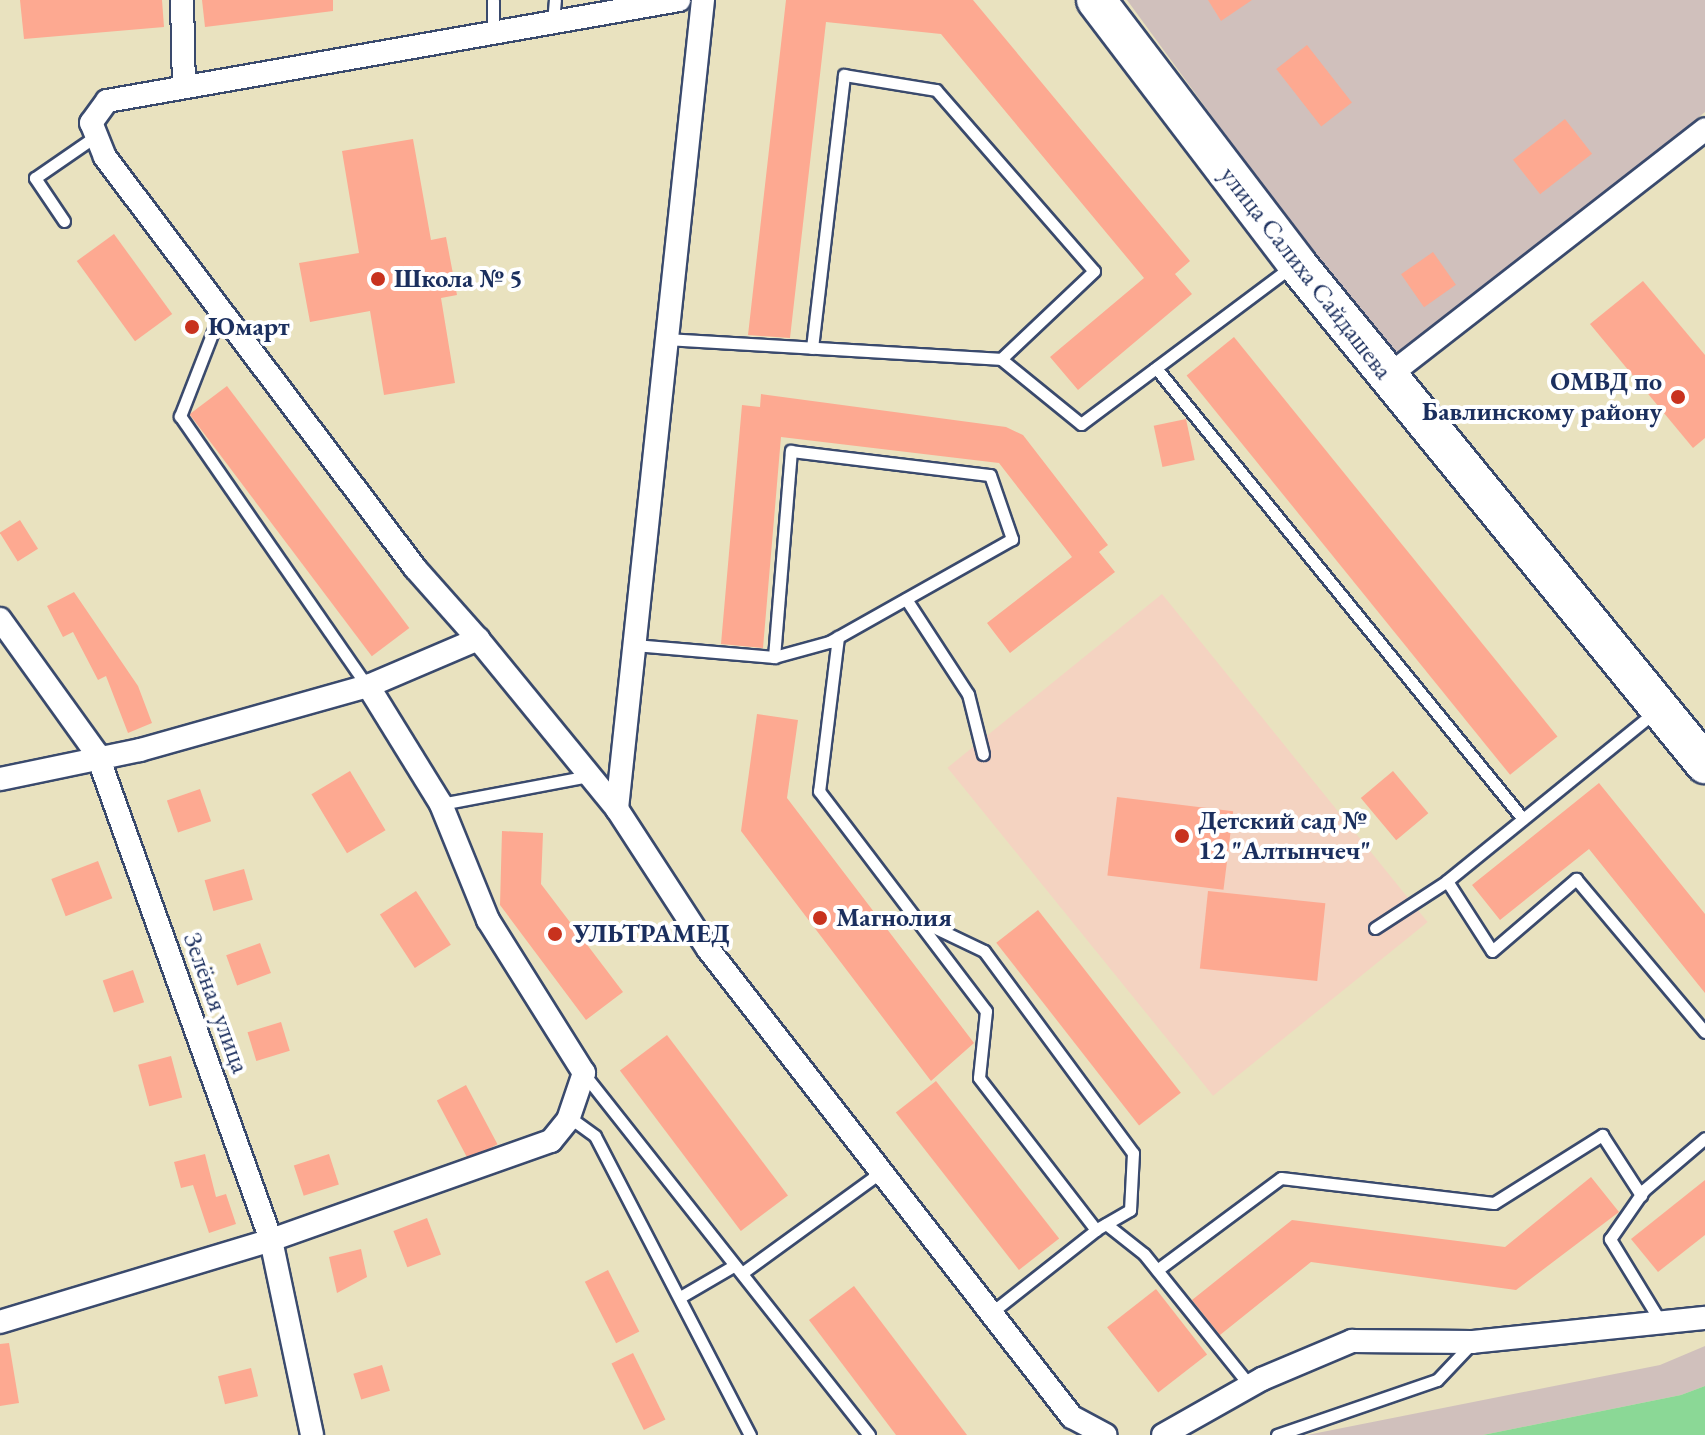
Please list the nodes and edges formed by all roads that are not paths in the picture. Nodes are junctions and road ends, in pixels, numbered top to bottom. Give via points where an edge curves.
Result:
1 (182, 0) edge
2 (493, 0) edge
3 (679, 0) edge
4 (703, 0) edge
5 (1096, 0) edge
6 (554, 11) edge
7 (493, 32) junction
8 (184, 86) junction
9 (1705, 129) edge
10 (93, 138) junction
11 (64, 221) dead end
12 (1296, 263) junction
13 (221, 311) junction
14 (667, 339) junction
15 (812, 348) junction
16 (1001, 359) junction
17 (1156, 368) junction
18 (1387, 377) junction
19 (906, 599) junction
20 (0, 619) edge
21 (838, 637) junction
22 (478, 639) junction
23 (634, 645) junction
24 (774, 657) junction
25 (368, 686) junction
26 (1660, 708) junction
27 (97, 754) junction
28 (983, 754) dead end
29 (1705, 764) edge
30 (590, 776) junction
31 (0, 779) edge
32 (441, 804) junction
33 (617, 809) junction
34 (1523, 819) junction
35 (1447, 881) junction
36 (916, 919) junction
37 (1375, 928) dead end
38 (1705, 1032) edge
39 (584, 1073) junction
40 (569, 1117) junction
41 (1705, 1138) edge
42 (881, 1172) junction
43 (1641, 1195) junction
44 (1101, 1227) junction
45 (271, 1240) junction
46 (739, 1269) junction
47 (1157, 1270) junction
48 (682, 1296) junction
49 (991, 1313) junction
50 (1705, 1318) edge
51 (0, 1322) edge
52 (1663, 1327) junction
53 (1472, 1342) junction
54 (1250, 1386) junction
55 (312, 1435) edge
56 (750, 1435) edge
57 (869, 1435) edge
58 (1106, 1435) edge
59 (1163, 1435) edge
60 (1277, 1435) edge

1 - 8 street
2 - 7 lane
3 - 6 street
4 - 14 street
5 - 12 highway, улица Салиха Сайдашева
6 - 7 street
7 - 8 street
8 - 10 street via 107,101 95,111
9 - 18 street
10 - 11 lane via 35,178
10 - 13 street
12 - 17 lane
12 - 18 highway, улица Салиха Сайдашева
13 - 22 street via 415,568
13 - 25 lane via 180,416
14 - 15 lane
14 - 23 street
15 - 16 lane
15 - 16 lane via 844,75 936,90 1094,271
16 - 17 lane via 1081,424
17 - 34 lane
18 - 26 highway, улица Салиха Сайдашева
19 - 21 lane
19 - 24 lane via 1012,539 990,475 791,451
19 - 28 lane via 968,694
20 - 27 street, Зелёная улица
21 - 24 lane
21 - 36 lane via 819,791
22 - 25 street
22 - 30 street
23 - 24 lane
23 - 33 street
25 - 27 street via 140,750
25 - 32 street
26 - 29 highway, улица Салиха Сайдашева
26 - 34 lane
27 - 31 street
27 - 45 street, Зелёная улица
30 - 32 lane
30 - 33 street
32 - 39 street via 488,920
33 - 42 street via 708,949
34 - 35 lane
35 - 37 lane
35 - 38 lane via 1492,951 1576,879
36 - 44 lane via 986,1011 979,1078
36 - 44 lane via 984,951 1133,1153 1130,1210
39 - 40 street
39 - 46 lane
40 - 45 street via 551,1141
40 - 48 lane via 595,1136
41 - 43 lane
42 - 46 lane
42 - 49 street
43 - 47 lane via 1602,1135 1494,1203 1281,1178
43 - 52 lane via 1610,1239
44 - 47 lane
44 - 49 lane
45 - 51 street
45 - 55 street, Зелёная улица
46 - 48 lane
46 - 57 lane
47 - 54 lane
48 - 56 lane
49 - 58 street via 1072,1417
50 - 52 street
52 - 53 street
53 - 54 street via 1352,1341
53 - 60 lane via 1437,1380
54 - 59 street

